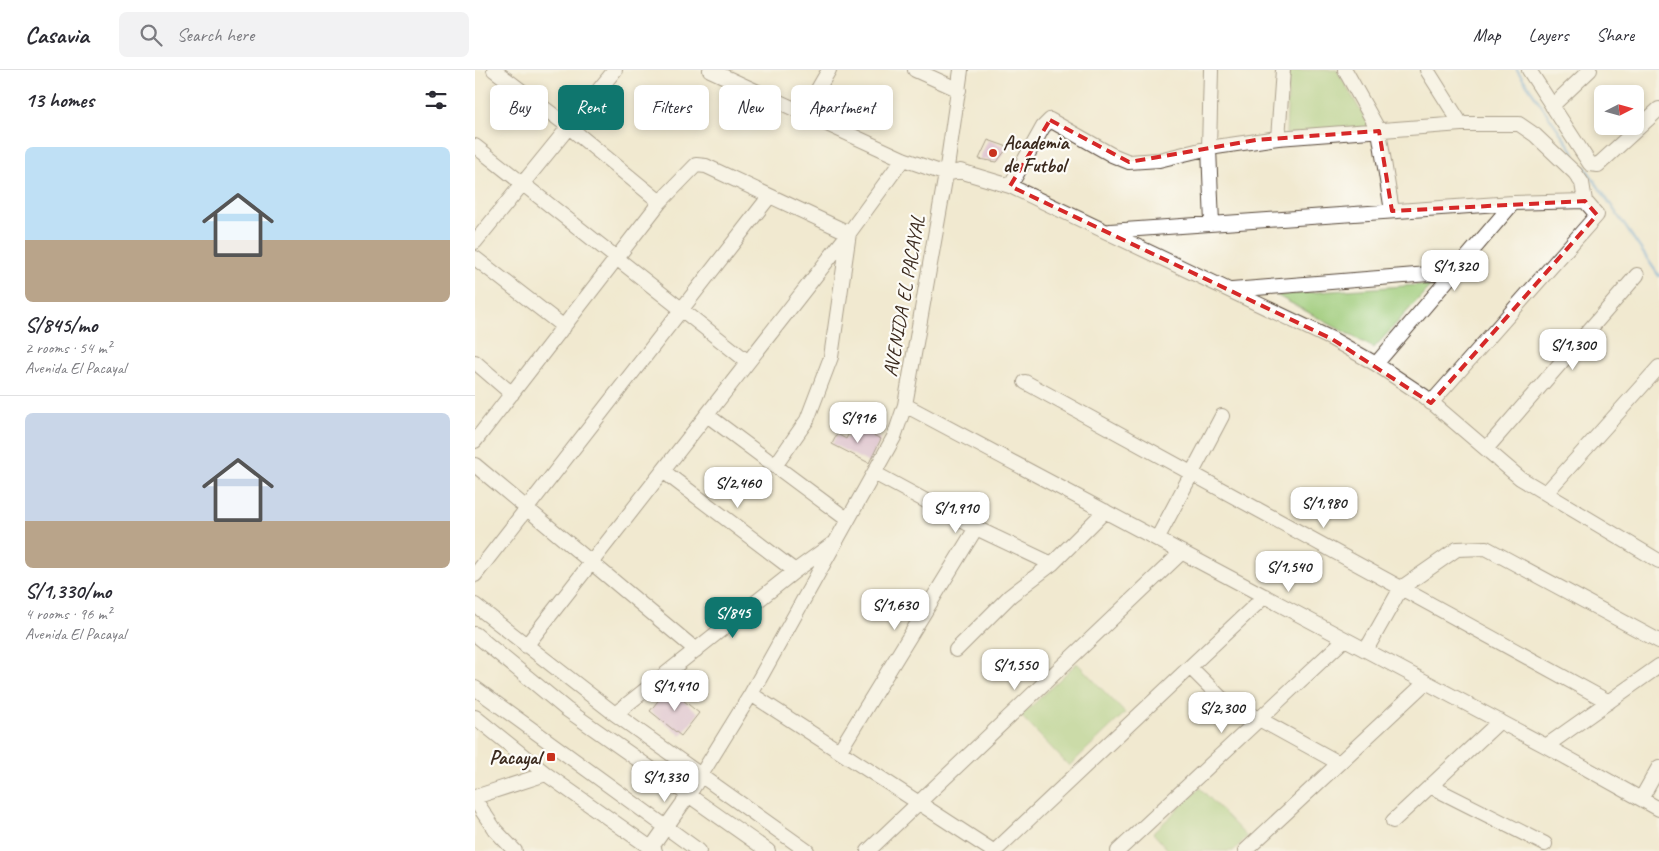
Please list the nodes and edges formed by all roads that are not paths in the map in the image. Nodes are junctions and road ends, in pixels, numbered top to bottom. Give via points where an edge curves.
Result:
1 (494, 70) edge
2 (615, 70) edge
3 (709, 70) edge
4 (829, 70) edge
5 (915, 70) edge
6 (961, 70) edge
7 (1211, 70) edge
8 (1283, 70) edge
9 (1345, 70) edge
10 (1427, 70) edge
11 (1529, 70) edge
12 (1590, 70) edge
13 (726, 73) edge
14 (603, 85) edge
15 (820, 85) edge
16 (959, 90) junction
17 (1552, 106) junction
18 (791, 108) edge
19 (1659, 109) edge
20 (558, 119) edge
21 (1461, 124) junction
22 (567, 130) edge
23 (573, 130) edge
24 (837, 130) edge
25 (1379, 131) junction
26 (1278, 138) junction
27 (475, 146) edge
28 (1209, 148) junction
29 (903, 159) junction
30 (1598, 165) junction
31 (946, 174) junction
32 (523, 183) junction
33 (1582, 183) junction
34 (1010, 186) junction
35 (769, 197) junction
36 (1585, 201) junction
37 (660, 202) junction
38 (1513, 203) junction
39 (1392, 211) junction
40 (1212, 224) junction
41 (1109, 231) junction
42 (849, 233) junction
43 (475, 242) edge
44 (475, 258) edge
45 (616, 259) junction
46 (1453, 272) junction
47 (1637, 275) dead end
48 (1230, 290) junction
49 (681, 310) junction
50 (564, 327) junction
51 (475, 362) edge
52 (749, 362) junction
53 (1376, 364) junction
54 (1659, 367) edge
55 (1025, 382) dead end
56 (512, 394) junction
57 (1431, 403) junction
58 (905, 405) junction
59 (707, 415) junction
60 (1222, 416) dead end
61 (475, 441) edge
62 (1486, 449) junction
63 (475, 465) edge
64 (775, 466) junction
65 (663, 471) junction
66 (875, 474) junction
67 (1193, 474) junction
68 (1546, 493) junction
69 (527, 508) junction
70 (1105, 511) junction
71 (848, 520) junction
72 (975, 528) junction
73 (1157, 539) junction
74 (835, 543) junction
75 (1182, 552) junction
76 (1659, 561) edge
77 (592, 562) junction
78 (1052, 564) junction
79 (795, 571) junction
80 (475, 575) edge
81 (1401, 588) junction
82 (1265, 596) junction
83 (475, 605) edge
84 (475, 625) edge
85 (475, 634) edge
86 (1345, 639) junction
87 (1659, 641) edge
88 (526, 646) junction
89 (496, 650) junction
90 (696, 650) junction
91 (956, 650) dead end
92 (1366, 650) junction
93 (1659, 666) edge
94 (1190, 667) junction
95 (1426, 682) junction
96 (475, 688) edge
97 (751, 694) junction
98 (1609, 702) junction
99 (615, 714) junction
100 (475, 717) edge
101 (1259, 719) junction
102 (1500, 721) junction
103 (1546, 746) junction
104 (840, 750) junction
105 (1339, 763) junction
106 (1659, 767) edge
107 (547, 774) junction
108 (701, 777) junction
109 (1430, 786) junction
110 (688, 796) junction
111 (475, 798) edge
112 (1641, 799) junction
113 (919, 802) junction
114 (1659, 809) edge
115 (1393, 820) dead end
116 (666, 827) junction
117 (1545, 844) dead end
118 (652, 850) edge
119 (515, 851) edge
120 (699, 851) edge
121 (768, 851) edge
122 (807, 851) edge
123 (868, 851) edge
124 (994, 851) edge
125 (1118, 851) edge
126 (1245, 851) edge

1 - 20 street
2 - 14 street
3 - 13 street
4 - 15 street
5 - 16 street
6 - 16 street, AVENIDA EL PACAYAL
7 - 28 street
8 - 26 street
9 - 25 street
10 - 21 street
11 - 17 street
12 - 17 street
13 - 18 street
16 - 31 street, AVENIDA EL PACAYAL
17 - 30 street via 1590,164
19 - 30 street
21 - 25 street
21 - 33 street via 1519,124 1535,135
22 - 32 street
23 - 37 street
24 - 29 street
25 - 26 street
25 - 39 street
26 - 28 street
27 - 32 street
28 - 34 street via 1159,160 1129,162 1050,120
28 - 40 street
29 - 31 street
29 - 42 street
30 - 33 street
31 - 34 street via 960,171
31 - 58 street, AVENIDA EL PACAYAL
32 - 43 street
32 - 45 street
33 - 36 street
34 - 41 street
35 - 37 street via 706,166 696,165
35 - 42 street
35 - 49 street
36 - 38 street
36 - 57 street via 1597,215
37 - 45 street
38 - 39 street
38 - 46 street
39 - 40 street
40 - 41 street
41 - 48 street
42 - 52 street
42 - 64 street via 831,356 807,420
44 - 50 street
45 - 49 street
45 - 50 street
46 - 48 street
46 - 53 street
47 - 62 street
48 - 53 street
49 - 52 street
49 - 69 street
50 - 56 street
51 - 56 street
52 - 59 street
53 - 57 street
54 - 68 street
55 - 67 street
56 - 61 street
57 - 62 street
58 - 66 street, AVENIDA EL PACAYAL via 894,437
58 - 70 street
59 - 64 street
59 - 65 street
60 - 67 street
62 - 68 street via 1520,478
63 - 69 street
64 - 71 street
65 - 77 street
65 - 79 street
66 - 71 street, AVENIDA EL PACAYAL
66 - 72 street
67 - 73 street
67 - 81 street
68 - 76 street
69 - 77 street
69 - 80 street
70 - 73 street
70 - 78 street
71 - 74 street, AVENIDA EL PACAYAL
72 - 78 street
72 - 104 street
73 - 75 street
74 - 79 street
74 - 97 street, AVENIDA EL PACAYAL
75 - 82 street
75 - 113 street
77 - 88 street
77 - 90 street
78 - 91 street via 1010,596
79 - 90 street
81 - 87 street via 1457,549 1485,548
81 - 92 street
81 - 98 street
82 - 86 street
82 - 94 street
83 - 88 street
84 - 89 street
85 - 89 street
86 - 92 street
86 - 101 street
88 - 99 street
89 - 110 street via 566,709
90 - 99 street
92 - 95 street
93 - 98 street
94 - 101 street via 1221,698
94 - 124 street
95 - 102 street
95 - 105 street
96 - 116 street
97 - 104 street
97 - 108 street, AVENIDA EL PACAYAL
98 - 103 street
99 - 108 street
100 - 107 street
101 - 105 street
101 - 125 street
102 - 103 street
102 - 109 street
103 - 112 street
104 - 113 street
105 - 126 street
106 - 112 street
107 - 111 street
107 - 118 street
108 - 110 street, AVENIDA EL PACAYAL
108 - 122 street
109 - 115 street
109 - 117 street
110 - 116 street, AVENIDA EL PACAYAL
110 - 121 street
111 - 119 street via 495,830
112 - 114 street
113 - 123 street
113 - 124 street
116 - 118 street, AVENIDA EL PACAYAL
116 - 120 street

